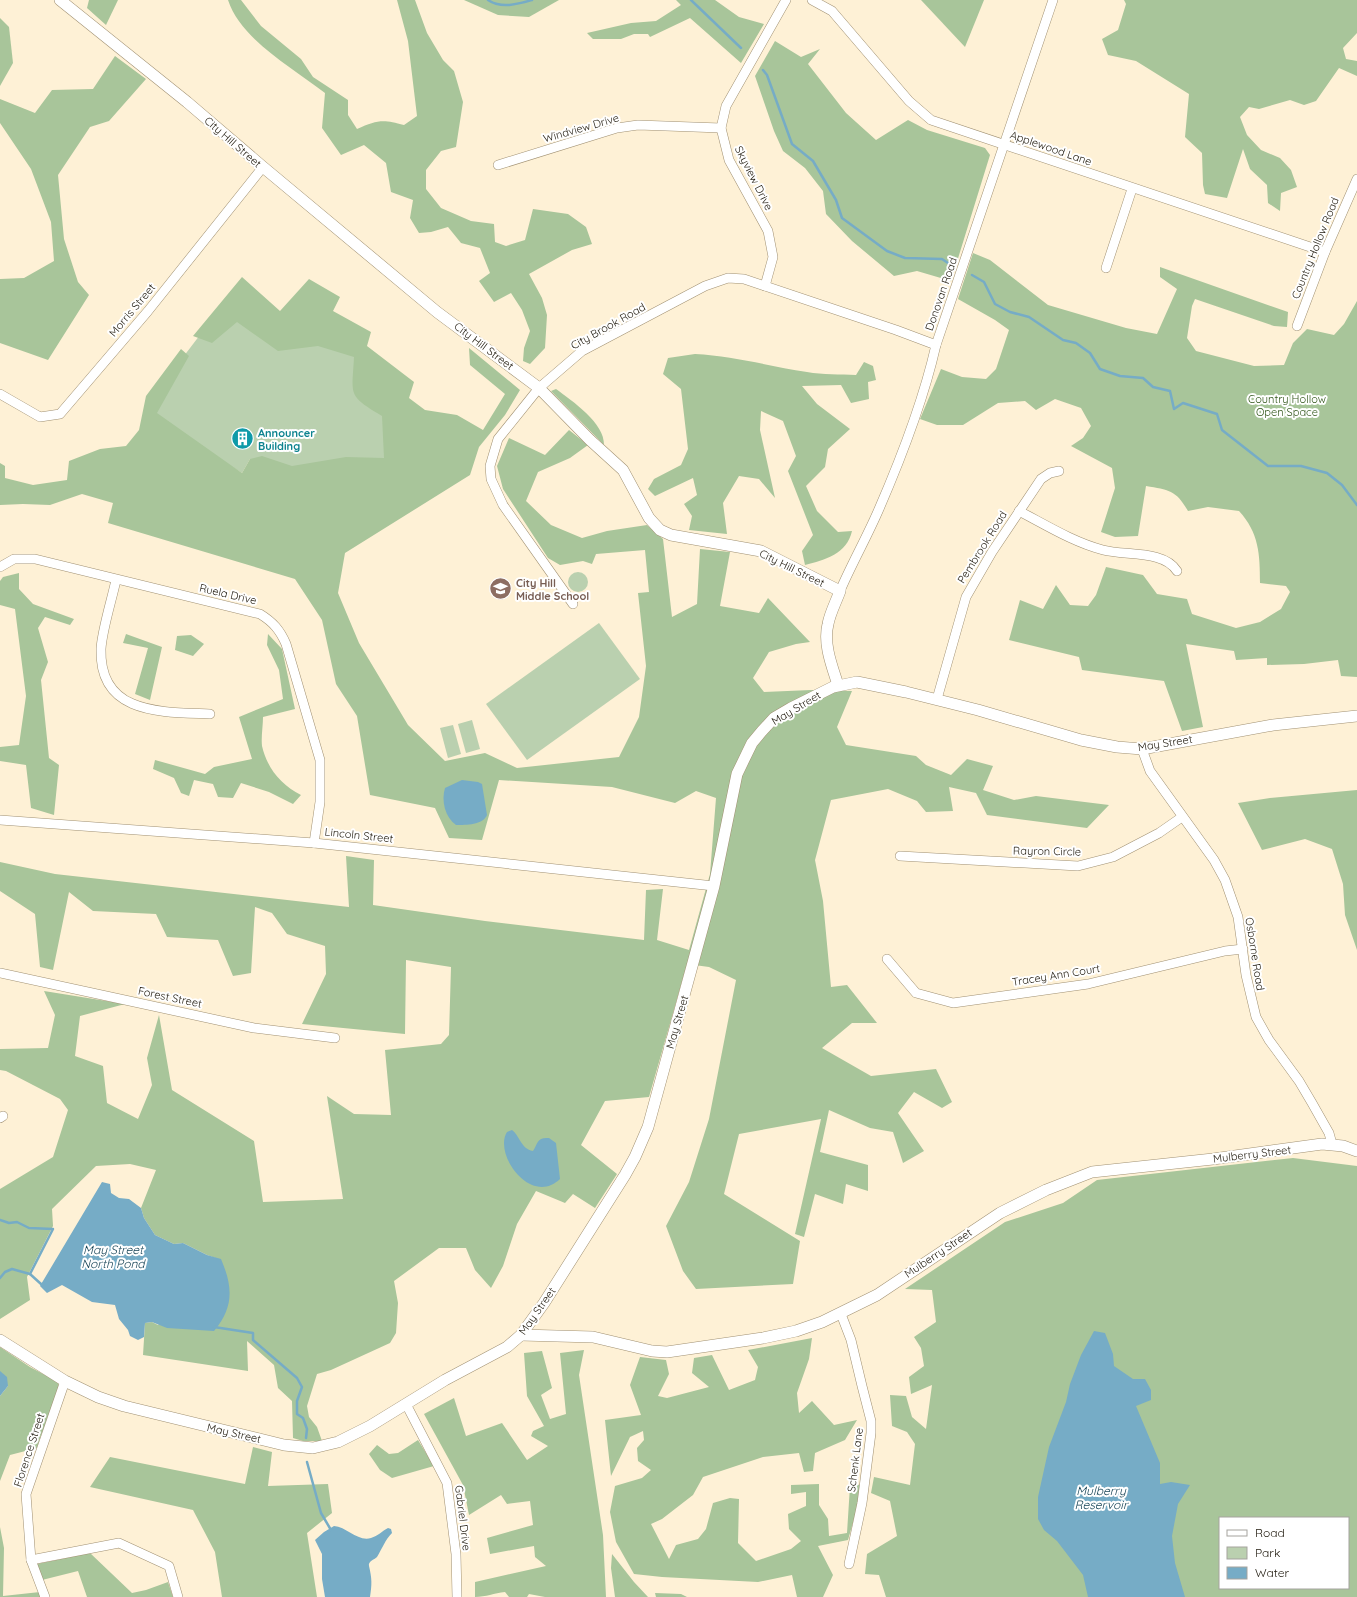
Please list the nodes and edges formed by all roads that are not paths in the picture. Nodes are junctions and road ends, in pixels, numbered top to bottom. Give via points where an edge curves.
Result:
1 (60, 0) edge
2 (786, 0) edge
3 (812, 0) edge
4 (1053, 0) edge
5 (721, 128) junction
6 (1004, 145) junction
7 (498, 165) dead end
8 (263, 168) junction
9 (1357, 179) edge
10 (1132, 189) junction
11 (1324, 252) junction
12 (1106, 268) dead end
13 (765, 286) junction
14 (1297, 326) dead end
15 (936, 345) junction
16 (539, 388) junction
17 (0, 394) edge
18 (1059, 470) dead end
19 (1019, 511) junction
20 (0, 567) edge
21 (1177, 572) dead end
22 (116, 580) junction
23 (840, 591) junction
24 (573, 604) dead end
25 (838, 685) junction
26 (937, 699) junction
27 (210, 714) dead end
28 (1357, 716) edge
29 (1142, 748) junction
30 (1182, 817) junction
31 (0, 820) edge
32 (314, 843) junction
33 (900, 856) dead end
34 (714, 886) junction
35 (1242, 949) junction
36 (887, 959) dead end
37 (0, 973) edge
38 (335, 1038) dead end
39 (1332, 1144) junction
40 (1357, 1150) edge
41 (841, 1314) junction
42 (520, 1335) junction
43 (0, 1340) edge
44 (65, 1381) junction
45 (406, 1404) junction
46 (30, 1560) junction
47 (849, 1564) dead end
48 (45, 1597) edge
49 (178, 1597) edge
50 (456, 1597) edge

1 - 8 street, City Hill Street
2 - 5 street, Skyview Drive via 726,106
3 - 6 street, Applewood Lane via 832,11 909,101 931,120
4 - 6 street, Donovan Road
5 - 7 street, Windview Drive via 638,125 617,128
5 - 13 street, Skyview Drive via 729,160 768,231 773,257
6 - 10 street, Applewood Lane
6 - 15 street, Donovan Road
8 - 16 street, City Hill Street via 437,312
8 - 17 street, Morris Street via 60,414 40,417
9 - 11 street, Country Hollow Road
10 - 11 street, Applewood Lane
10 - 12 street
11 - 14 street, Country Hollow Road
13 - 15 street, City Brook Road
13 - 16 street, City Brook Road via 744,278 728,278 705,286 582,351
15 - 23 street, Donovan Road via 918,411 879,509
16 - 23 street, City Hill Street via 623,470 649,518 660,530 671,535 762,551
16 - 24 street, City Brook Road via 498,439 490,466 491,479 503,505
18 - 19 street, Pembrook Road via 1041,479
19 - 21 street via 1074,539 1103,550 1167,561
19 - 26 street, Pembrook Road via 978,573 966,597
20 - 22 street, Ruela Drive via 14,559 35,559
22 - 27 street via 101,648 102,669 109,686 121,699 134,705 165,712
22 - 32 street, Ruela Drive via 260,614 277,628 286,644 320,760 320,795
23 - 25 street via 826,634 830,661
25 - 26 street, May Street via 857,682
25 - 34 street, May Street via 774,718 752,743 734,785
26 - 29 street, May Street via 1081,740 1117,747
28 - 29 street, May Street via 1249,728
29 - 30 street, Osborne Road via 1150,771
30 - 33 street, Rayron Circle via 1159,833 1113,857 1078,866
30 - 35 street, Osborne Road via 1214,860 1225,880 1238,918
31 - 32 street, Lincoln Street
32 - 34 street, Lincoln Street
34 - 42 street, May Street via 642,1144 567,1267
35 - 36 street, Tracey Ann Court via 1088,984 953,1003 916,993
35 - 39 street, Osborne Road via 1250,998 1256,1017 1305,1092 1329,1133
37 - 38 street, Forest Street via 254,1028
39 - 40 street, Mulberry Street
39 - 41 street, Mulberry Street via 1213,1160 1107,1169 1076,1177 984,1222 877,1295
41 - 42 street, Mulberry Street via 785,1334 667,1352 593,1337
41 - 47 street, Schenk Lane via 851,1340 871,1421 862,1503
42 - 45 street, May Street via 507,1347
43 - 44 street, May Street
44 - 45 street, May Street via 124,1406 170,1419 298,1447 326,1446 338,1442
44 - 46 street, Florence Street via 26,1494
45 - 50 street, Gabriel Drive via 447,1483 456,1554
46 - 48 street, Florence Street
46 - 49 street via 119,1542 168,1566

